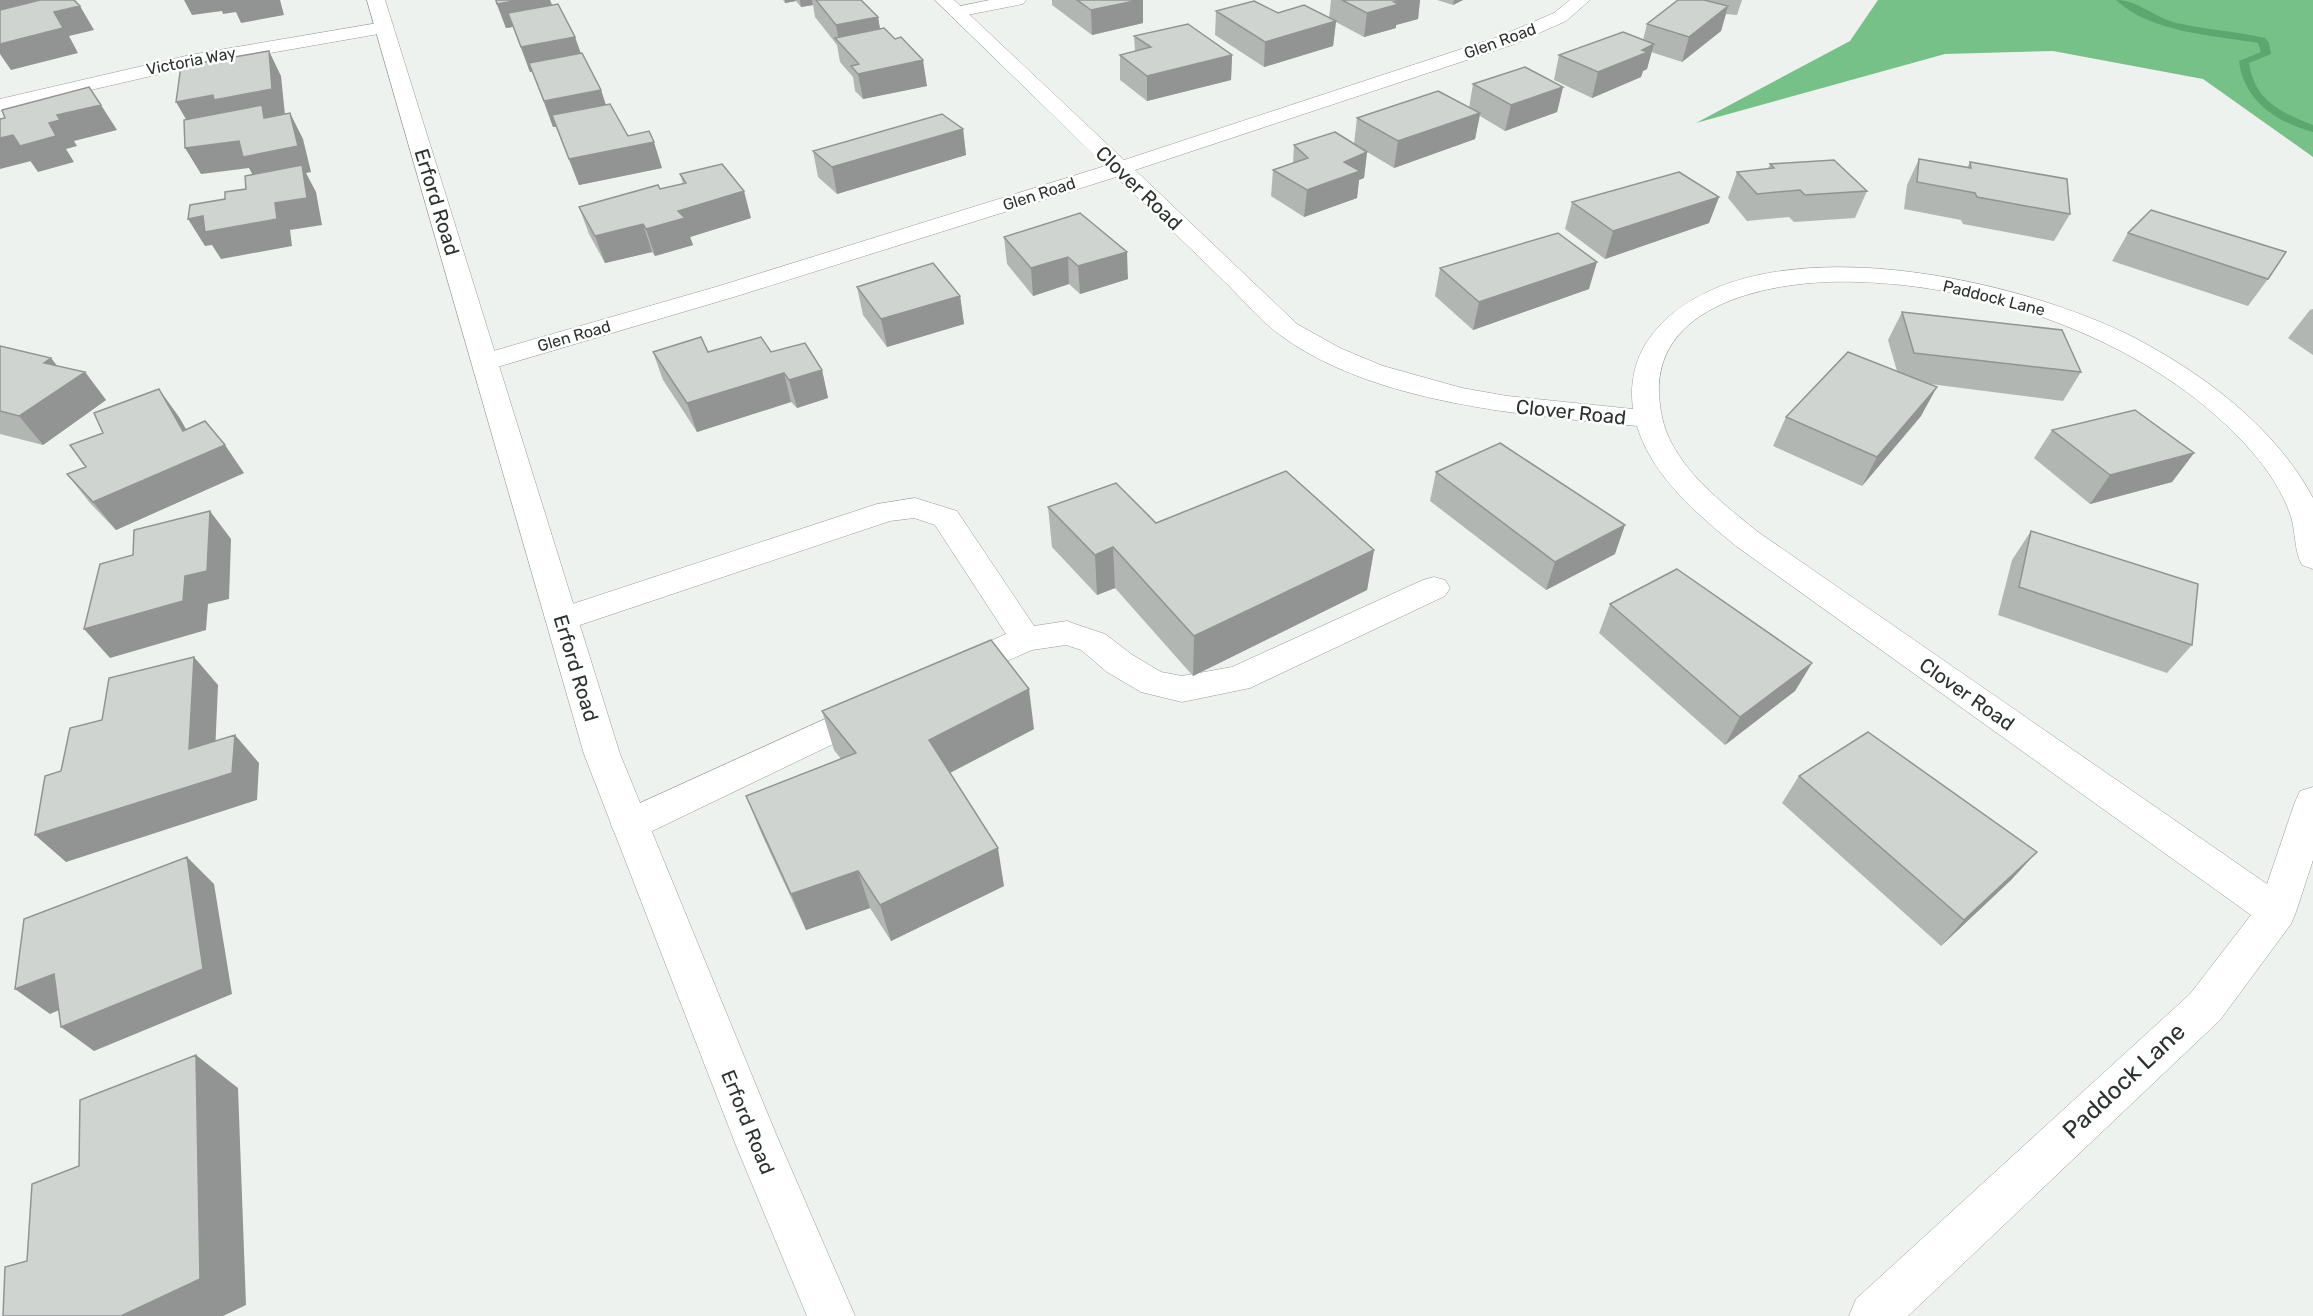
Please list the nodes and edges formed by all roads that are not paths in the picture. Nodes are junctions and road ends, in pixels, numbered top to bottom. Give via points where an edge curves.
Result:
1 (1017, 0) edge
2 (1581, 0) edge
3 (950, 6) edge
4 (380, 14) edge
5 (0, 105) edge
6 (1118, 168) junction
7 (485, 362) junction
8 (1648, 419) junction
9 (2313, 558) edge
10 (1434, 588) dead end
11 (562, 619) junction
12 (1026, 639) junction
13 (929, 684) edge
14 (897, 699) edge
15 (2313, 802) edge
16 (629, 825) junction
17 (2277, 912) junction
18 (831, 1316) edge
19 (1873, 1316) edge

1 - 3 street
2 - 6 street, Glen Road via 1560,17 1505,41
3 - 6 street, Clover Road
4 - 5 street, Victoria Way
4 - 7 street, Erford Road
6 - 7 street, Glen Road via 728,291
6 - 8 street, Clover Road via 1288,329 1322,351 1381,376 1453,396 1493,404
7 - 11 street, Erford Road
8 - 9 street, Paddock Lane via 1643,389 1647,363 1660,339 1687,314 1724,294 1796,277 1896,277 1942,284 2031,306 2098,331 2143,353 2197,387 2264,447 2293,487 2307,518
8 - 17 street, Clover Road via 1656,440 1686,484 1747,539
10 - 12 street via 1238,680 1182,689 1153,683 1094,642 1067,633
11 - 12 street via 887,511 915,508 946,518
11 - 16 street, Erford Road via 602,754
12 - 13 street
14 - 16 street
15 - 17 street, Paddock Lane
16 - 18 street, Erford Road
17 - 19 street, Paddock Lane via 2205,1007

